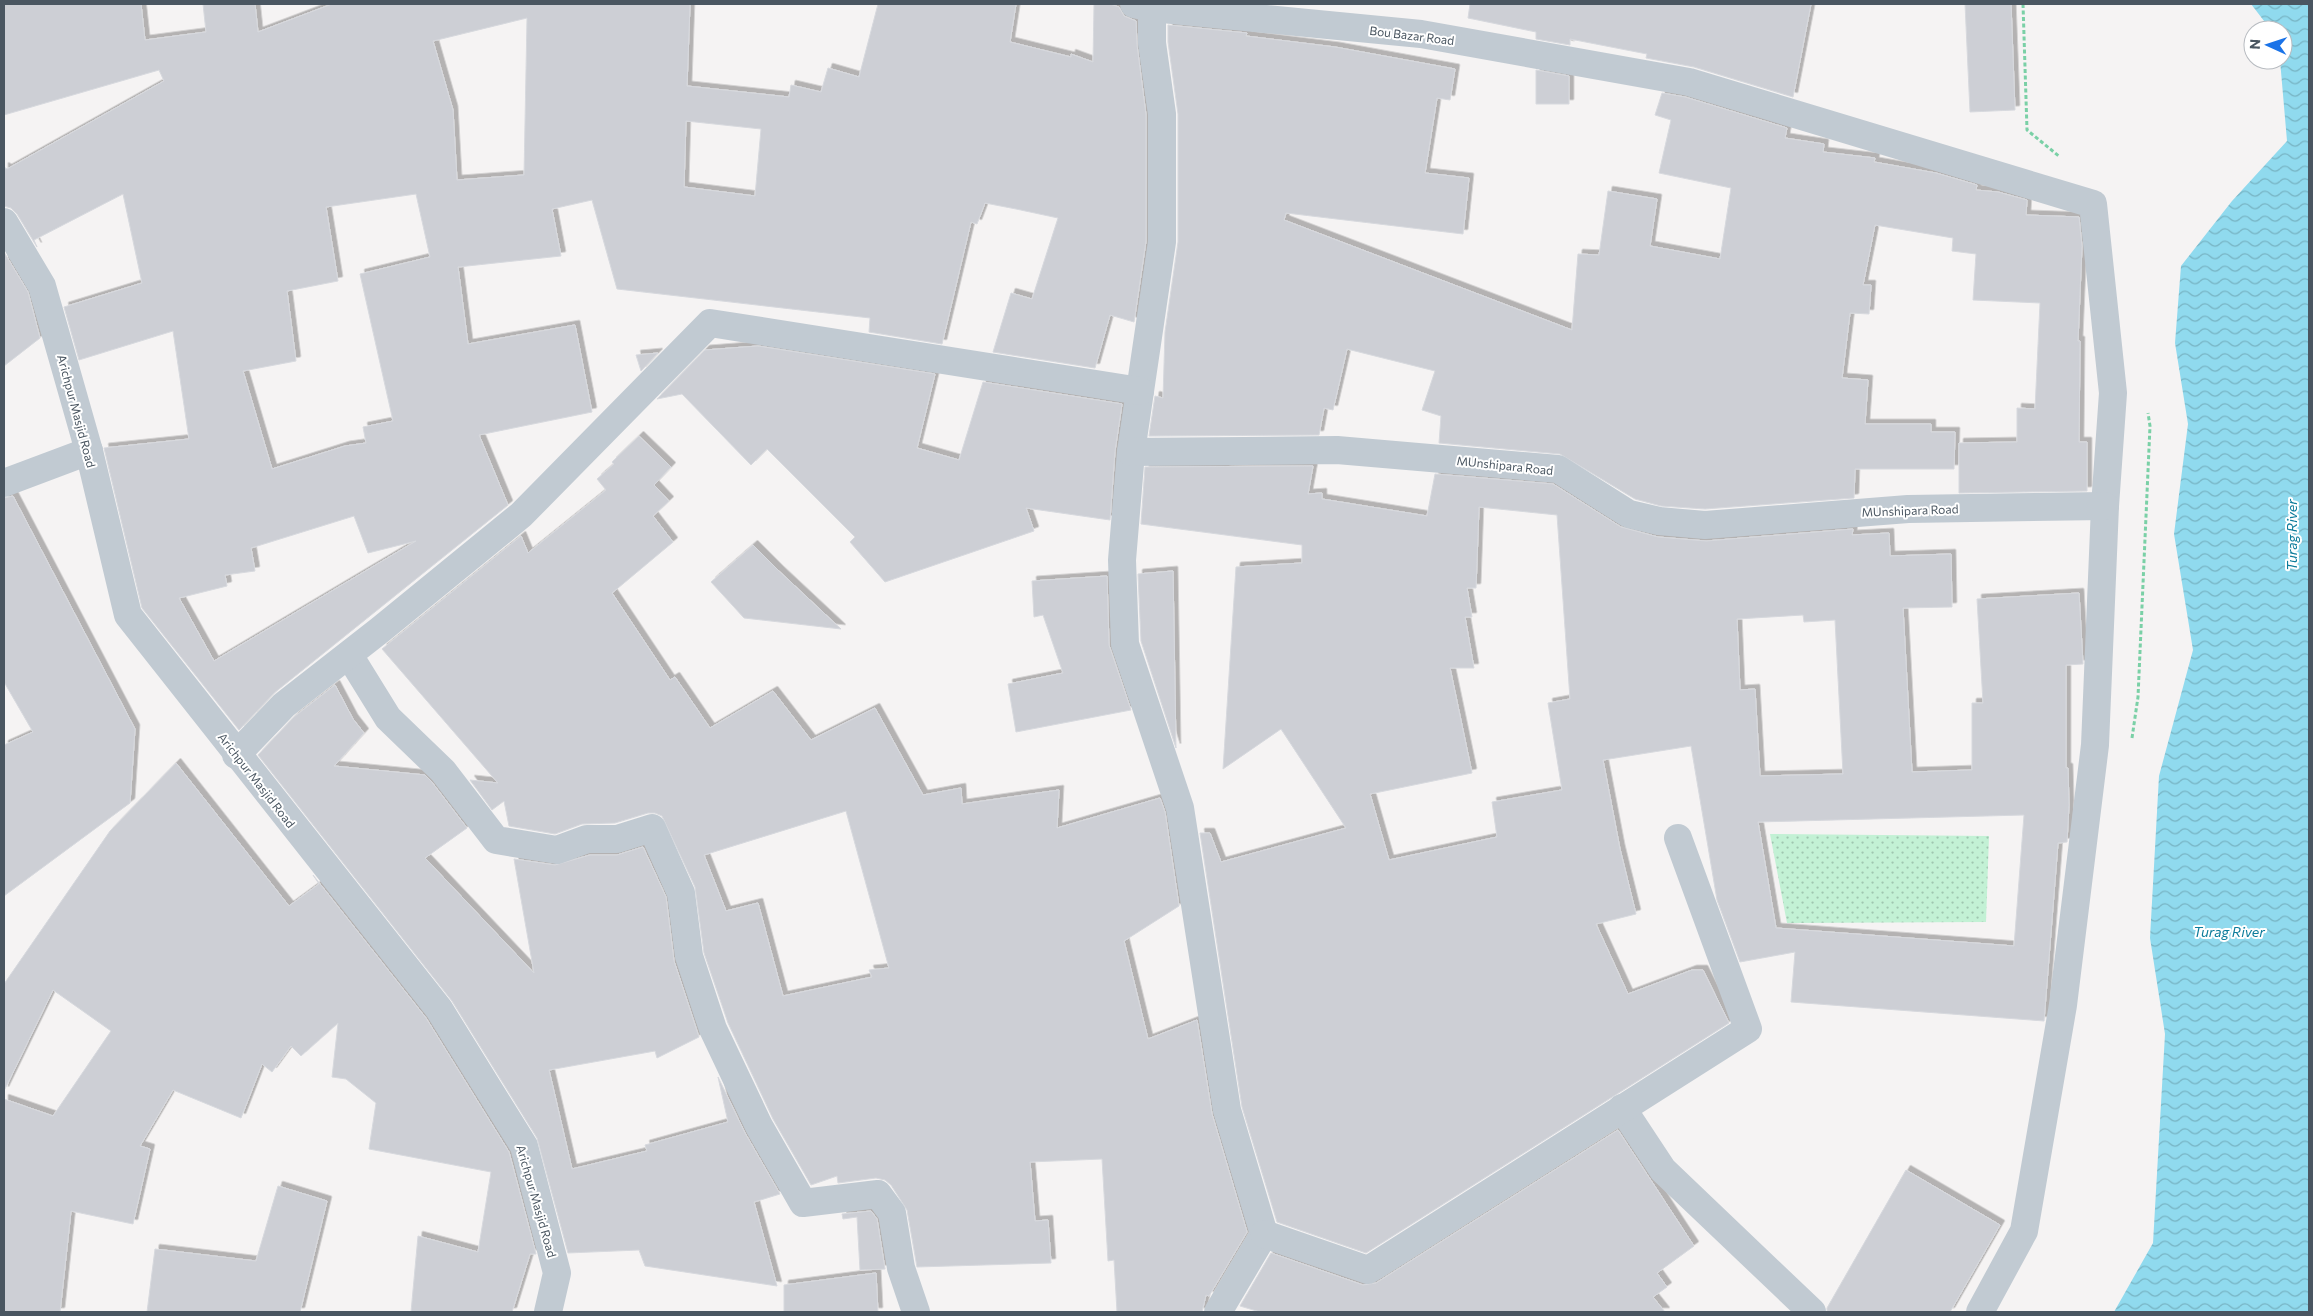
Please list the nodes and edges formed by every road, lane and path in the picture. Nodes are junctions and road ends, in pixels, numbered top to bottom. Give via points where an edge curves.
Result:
1 (1143, 6) edge
2 (4, 222) edge
3 (1140, 392) junction
4 (89, 451) junction
5 (1131, 452) junction
6 (4, 483) edge
7 (2105, 506) junction
8 (349, 655) junction
9 (236, 755) junction
10 (1678, 838) dead end
11 (1622, 1108) junction
12 (1264, 1234) junction
13 (548, 1312) edge
14 (916, 1312) edge
15 (1218, 1312) edge
16 (1812, 1312) edge
17 (1980, 1312) edge

1 - 3 street via 1162,114 1162,242
1 - 7 street, Bou Bazar Road via 1421,34 1689,82 2093,204 2113,393
2 - 4 street, Arichpur Masjid Road via 42,286
3 - 5 street
3 - 8 street via 710,323 521,515
4 - 6 street
4 - 9 street, Arichpur Masjid Road via 128,615
5 - 7 street, MUnshipara Road via 1337,450 1558,469 1629,514 1705,526 1908,509
5 - 12 street via 1122,560 1125,644 1180,808 1226,1110
7 - 17 street via 2095,745 2063,1005 2024,1231
8 - 9 street via 284,705
8 - 14 street via 388,718 443,771 496,840 557,850 587,839 617,839 652,828 681,893 689,956 713,1029 759,1126 802,1204 878,1194 892,1213 901,1268
9 - 13 street, Arichpur Masjid Road via 439,1010 524,1146 557,1273
10 - 11 street via 1748,1028
11 - 12 street via 1368,1270
11 - 16 street via 1663,1170
12 - 15 street

